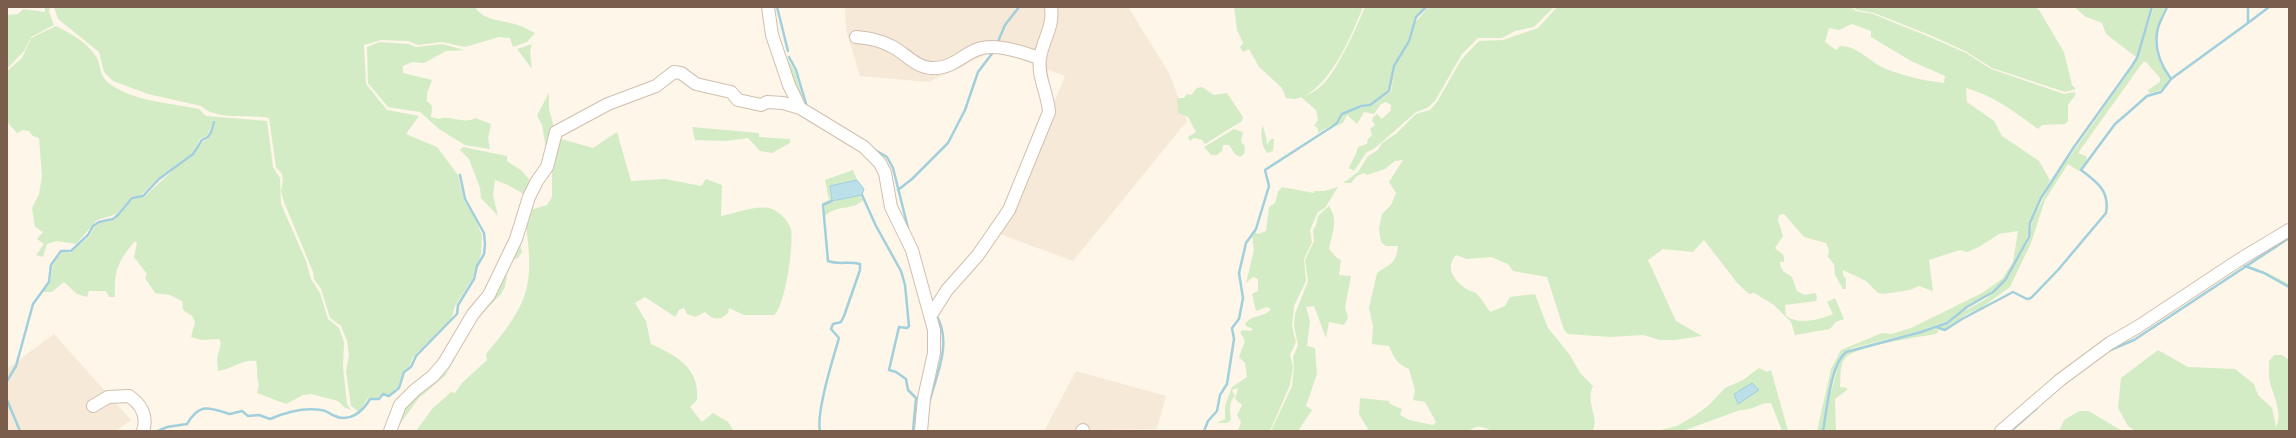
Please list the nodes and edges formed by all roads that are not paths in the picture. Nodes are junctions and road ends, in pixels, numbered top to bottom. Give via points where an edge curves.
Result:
1 (768, 7) edge
2 (1051, 7) edge
3 (856, 37) dead end
4 (1040, 58) junction
5 (800, 108) junction
6 (2289, 230) edge
7 (931, 315) junction
8 (93, 406) dead end
9 (143, 431) edge
10 (390, 431) edge
11 (921, 431) edge
12 (2001, 431) edge

1 - 5 street via 772,35
2 - 4 street via 1053,18
3 - 4 street via 883,42 931,68 954,64 982,48 996,47
4 - 7 street via 1041,77 1049,112 1025,166 1019,190 1009,210 982,249 947,290
5 - 7 street via 864,147 880,163 891,208 912,250
5 - 10 street via 783,103 767,102 761,105 738,100 731,92 696,84 681,73 674,72 656,86 608,104 556,132 547,167 529,197 516,239 489,295 473,314 444,363 400,405
6 - 12 street via 2140,326 2110,342 2060,380
7 - 11 street via 934,352 924,398
8 - 9 street via 108,398 129,396 141,406 145,422

